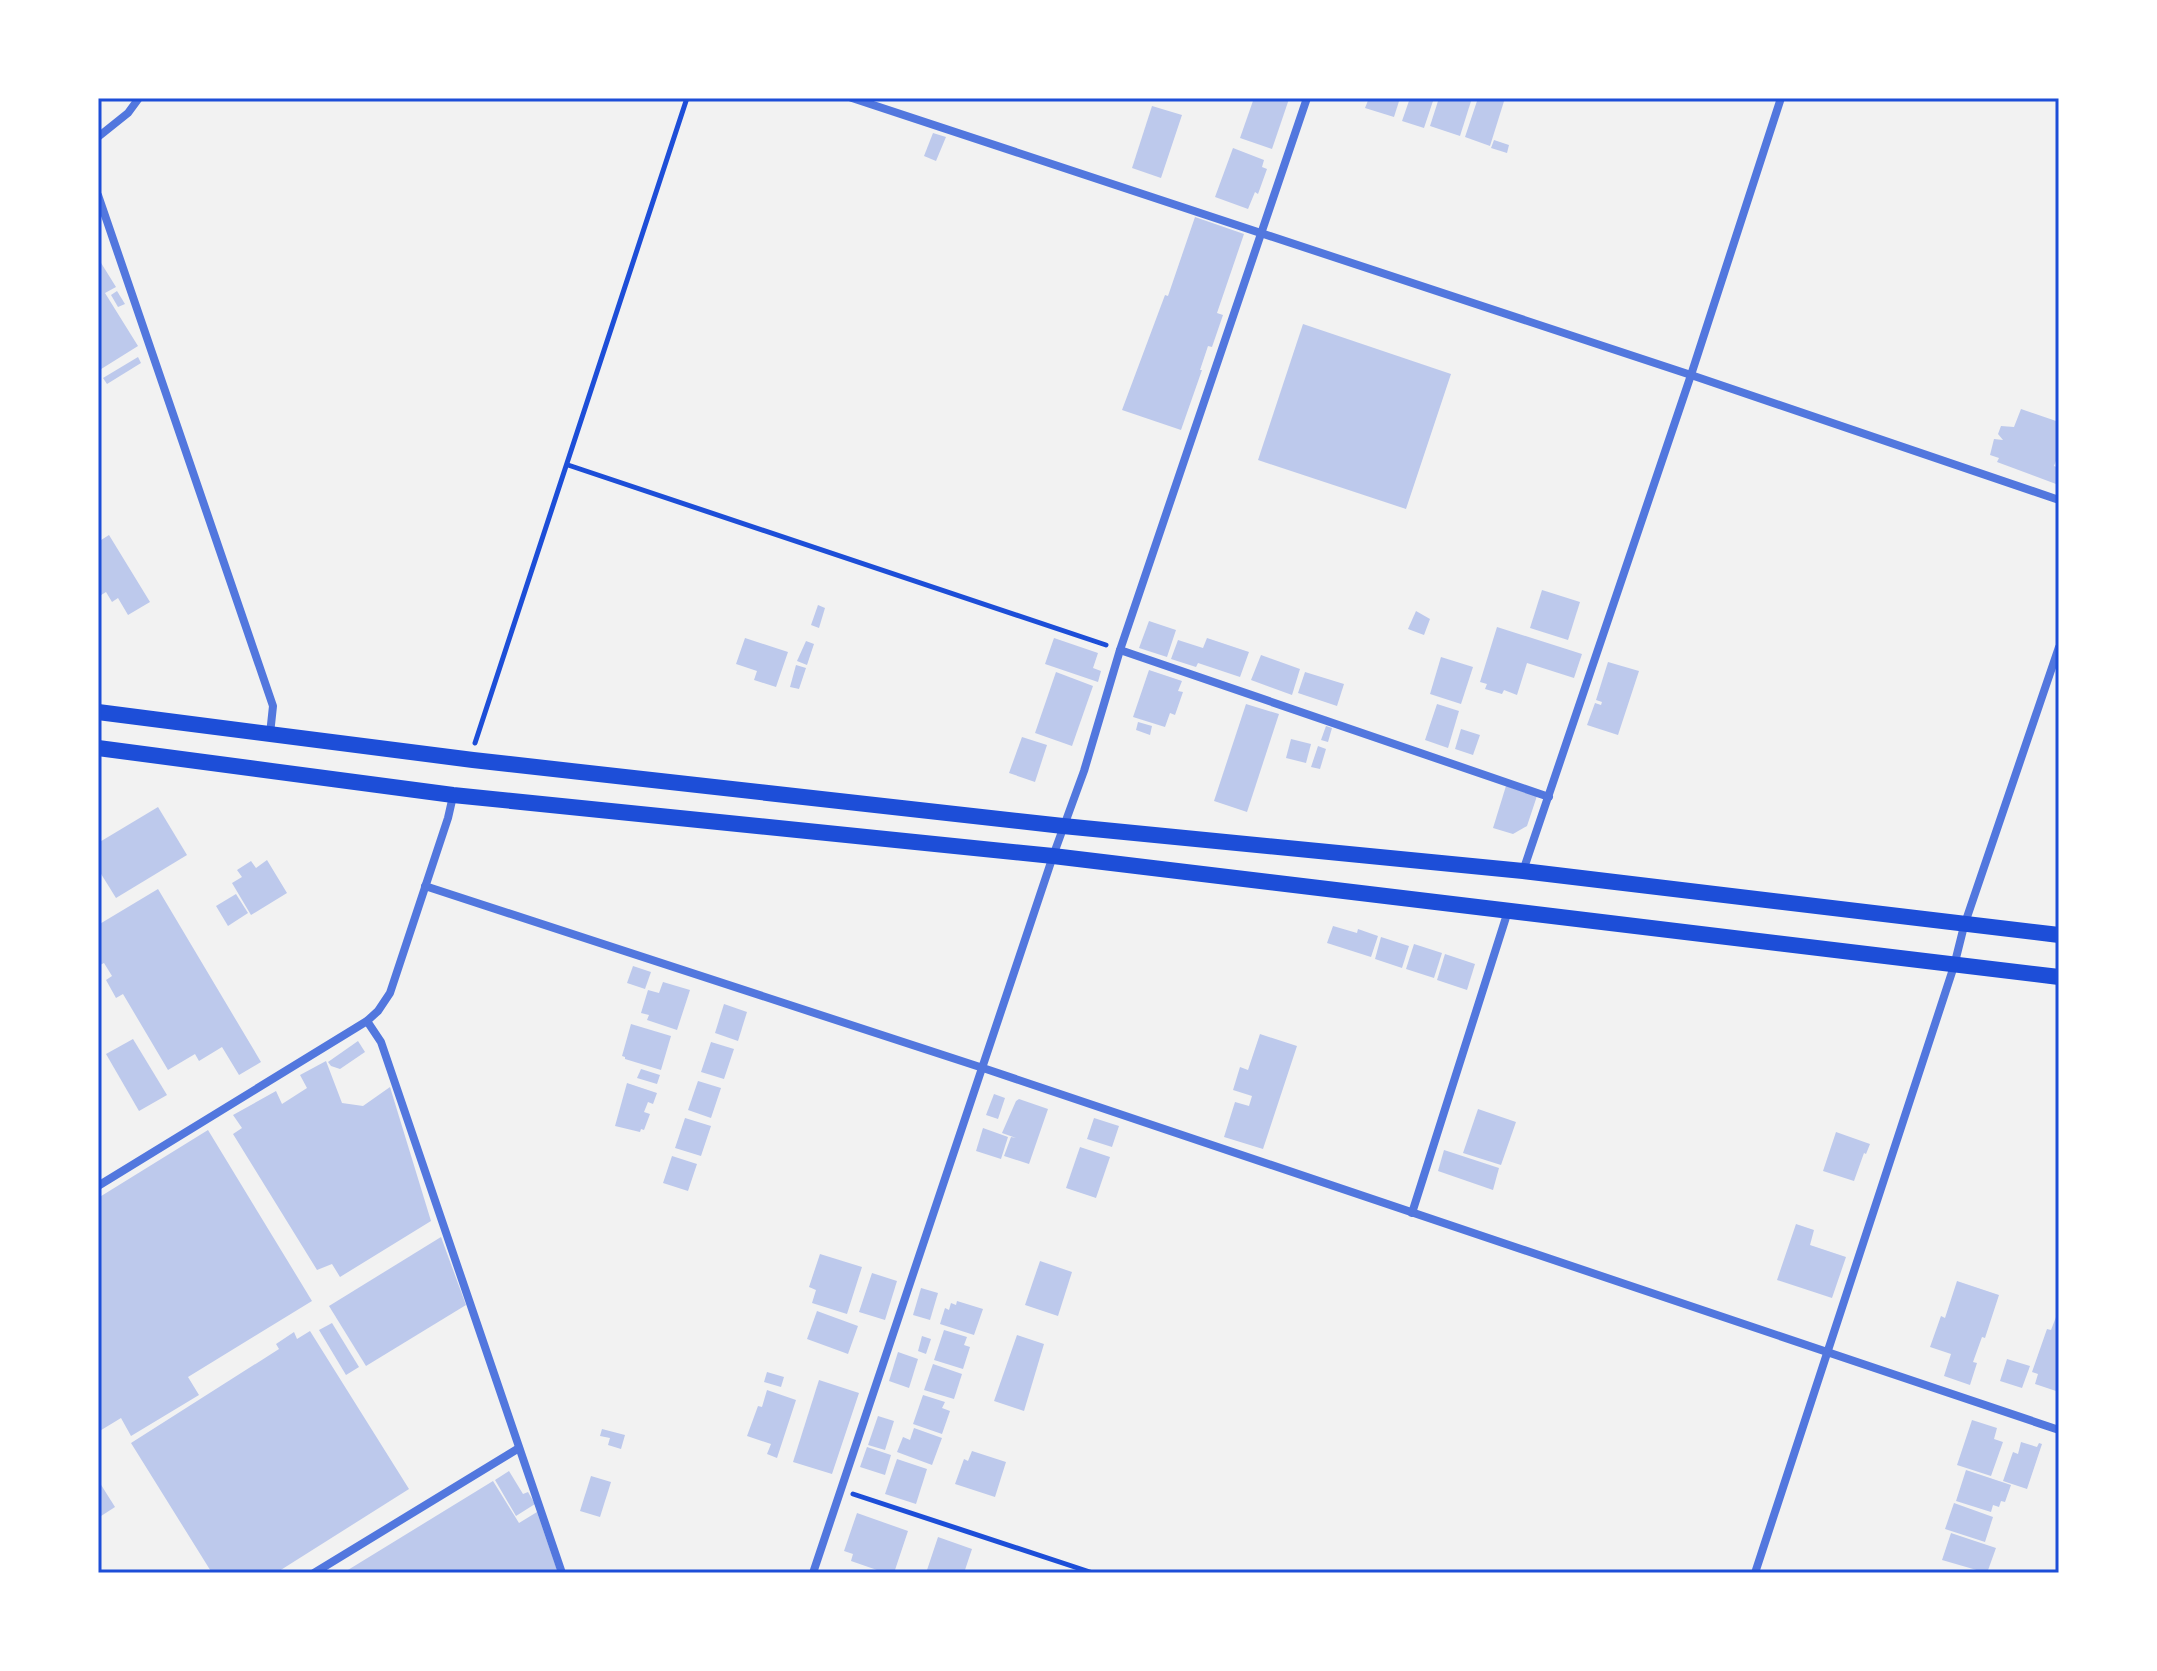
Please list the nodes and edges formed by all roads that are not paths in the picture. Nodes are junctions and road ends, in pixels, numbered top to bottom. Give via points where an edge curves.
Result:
1 (139, 98) edge
2 (852, 98) edge
3 (1307, 98) edge
4 (1781, 98) edge
5 (99, 136) edge
6 (98, 195) edge
7 (1262, 232) junction
8 (1691, 375) junction
9 (2059, 500) edge
10 (2059, 647) edge
11 (1120, 650) junction
12 (98, 712) edge
13 (270, 734) junction
14 (98, 748) edge
15 (453, 795) junction
16 (1549, 797) junction
17 (1063, 826) junction
18 (1053, 856) junction
19 (1523, 871) junction
20 (425, 886) junction
21 (1508, 911) junction
22 (1964, 926) junction
23 (2059, 935) edge
24 (1954, 966) junction
25 (2059, 977) edge
26 (367, 1021) junction
27 (983, 1068) junction
28 (98, 1186) edge
29 (1412, 1213) junction
30 (1828, 1353) junction
31 (2059, 1430) edge
32 (519, 1448) junction
33 (314, 1573) edge
34 (562, 1573) edge
35 (813, 1573) edge
36 (1755, 1573) edge

1 - 5 street
2 - 7 street
3 - 7 street
4 - 8 street
6 - 13 street via 273,706
7 - 8 street
7 - 11 street
8 - 9 street
8 - 16 street
10 - 22 street
11 - 16 street
11 - 17 street
12 - 13 main road
13 - 17 main road
14 - 15 main road
15 - 18 main road
15 - 20 street
16 - 19 street
17 - 18 street
17 - 19 main road
18 - 21 main road
18 - 27 street
19 - 22 main road
20 - 26 street via 390,993
20 - 27 street
21 - 24 main road
21 - 29 street
22 - 23 main road
22 - 24 street
24 - 25 main road
24 - 30 street
26 - 28 street
26 - 32 street via 381,1042
27 - 29 street
27 - 35 street
29 - 30 street
30 - 31 street
30 - 36 street
32 - 33 street
32 - 34 street

